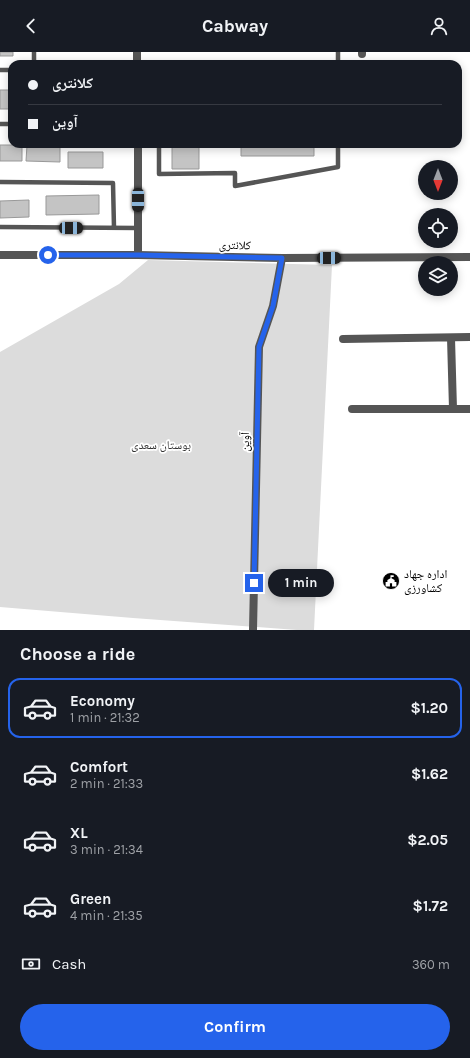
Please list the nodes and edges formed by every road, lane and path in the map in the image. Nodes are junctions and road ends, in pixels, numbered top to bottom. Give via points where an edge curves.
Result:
1 (138, 148) edge
2 (159, 148) edge
3 (338, 148) edge
4 (0, 182) edge
5 (0, 227) edge
6 (114, 228) junction
7 (138, 228) junction
8 (0, 255) edge
9 (138, 255) junction
10 (470, 257) edge
11 (282, 258) junction
12 (343, 338) dead end
13 (451, 338) junction
14 (470, 338) edge
15 (352, 409) dead end
16 (453, 409) junction
17 (470, 409) edge
18 (252, 630) edge

1 - 7 street
2 - 3 lane via 159,174 235,173 235,186 338,166
4 - 6 lane via 113,183
5 - 6 lane
6 - 7 lane
7 - 9 street
8 - 9 street, کلانتری
9 - 11 street, کلانتری
10 - 11 street, کلانتری
11 - 18 street, آوین via 273,306 259,347
12 - 13 street
13 - 14 street
13 - 16 street
15 - 16 street
16 - 17 street

